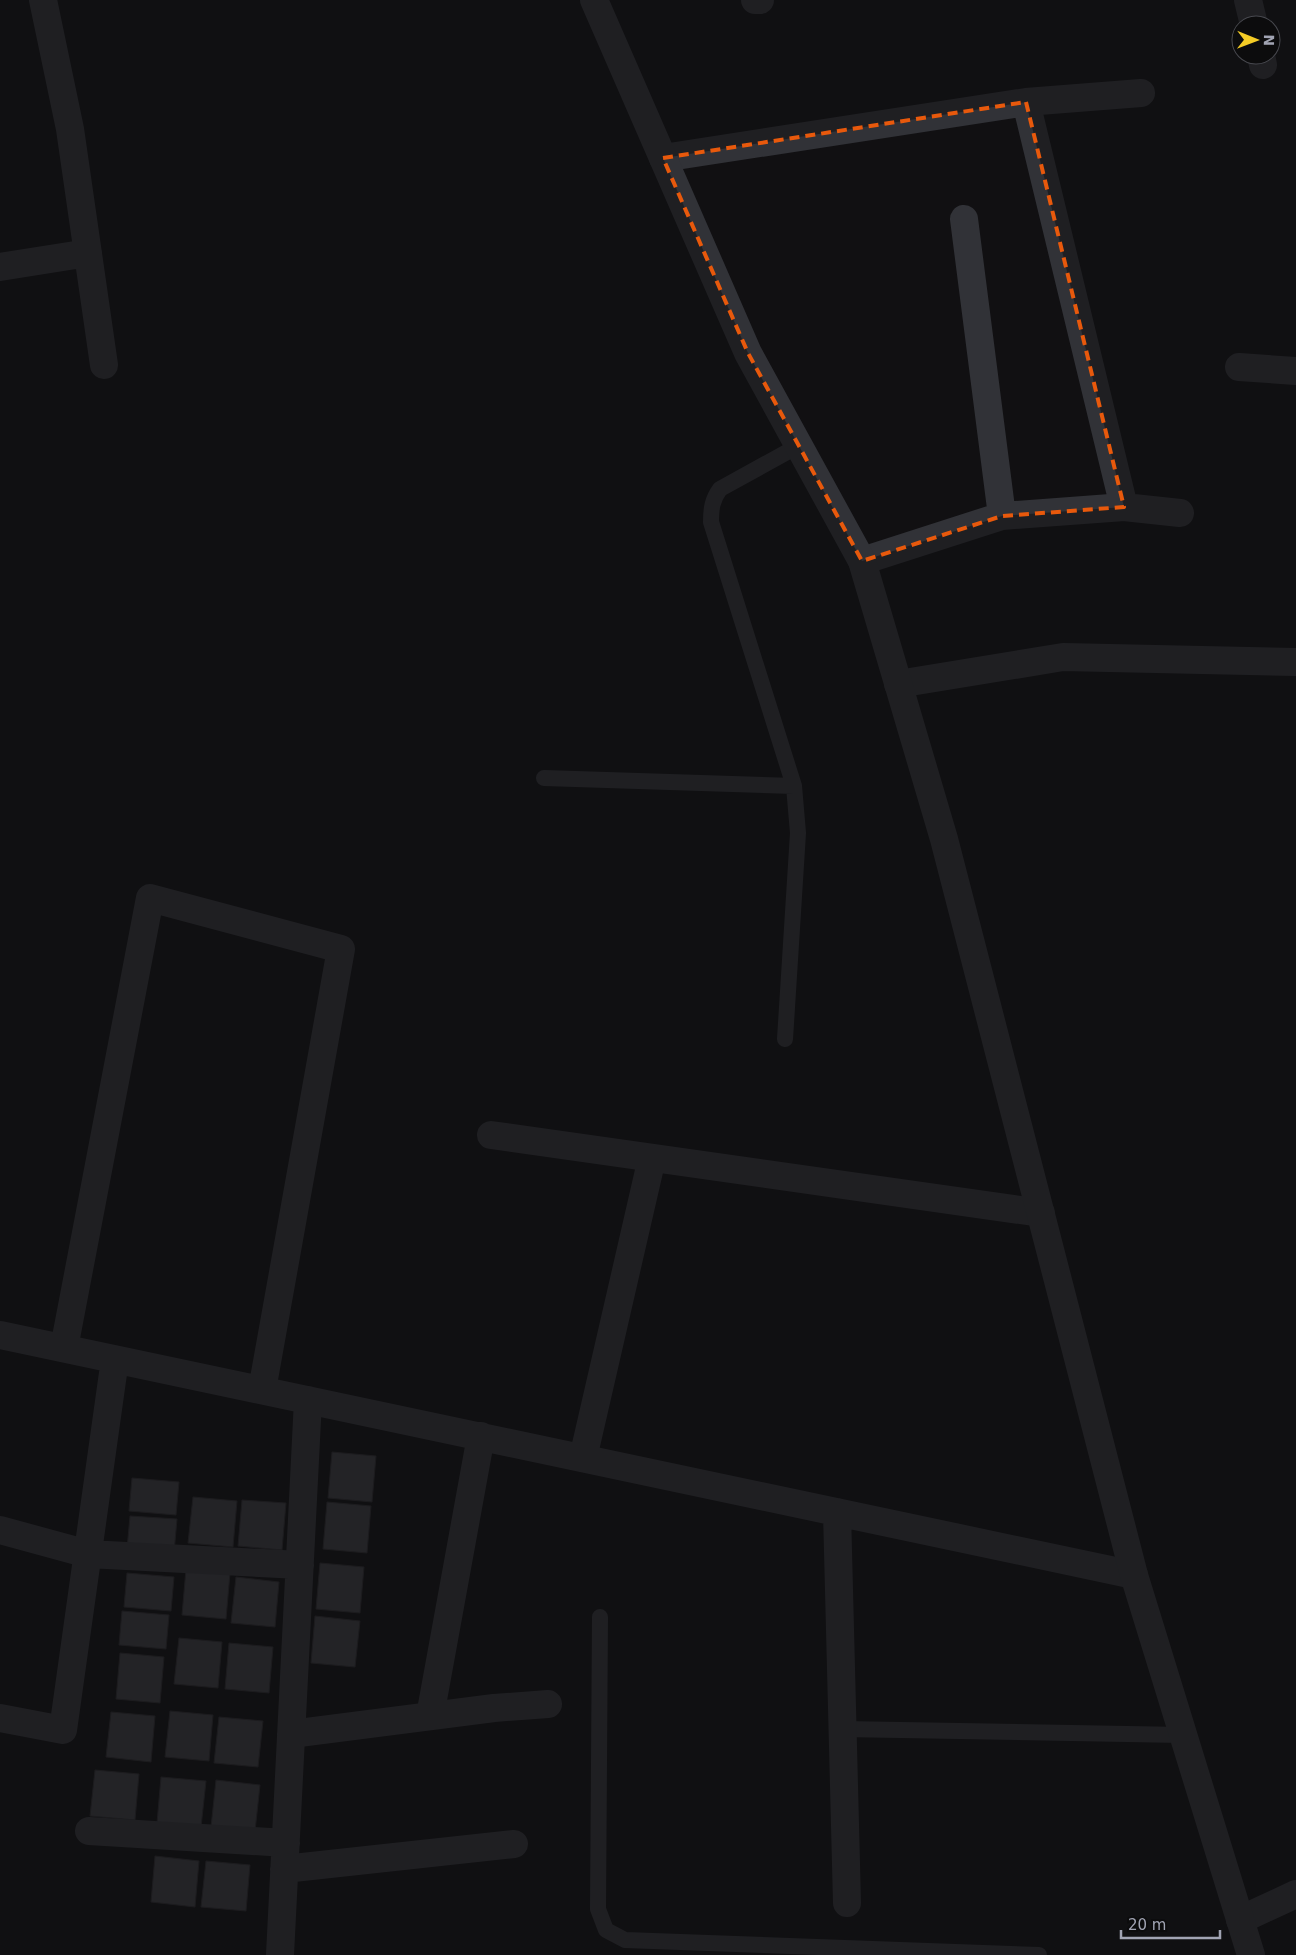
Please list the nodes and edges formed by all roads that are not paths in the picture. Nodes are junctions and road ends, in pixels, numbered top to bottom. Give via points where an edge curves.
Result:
1 (44, 0) edge
2 (594, 0) edge
3 (1248, 0) edge
4 (1252, 15) edge
5 (1141, 94) dead end
6 (1026, 102) junction
7 (662, 158) junction
8 (964, 219) dead end
9 (88, 254) junction
10 (0, 267) edge
11 (104, 365) dead end
12 (1239, 367) dead end
13 (1296, 371) edge
14 (798, 446) junction
15 (1124, 507) junction
16 (1180, 513) dead end
17 (1002, 516) junction
18 (862, 562) junction
19 (1296, 662) edge
20 (898, 684) junction
21 (544, 778) dead end
22 (794, 786) junction
23 (785, 1039) dead end
24 (491, 1135) dead end
25 (652, 1158) junction
26 (1041, 1213) junction
27 (0, 1335) edge
28 (64, 1348) junction
29 (115, 1359) junction
30 (262, 1390) junction
31 (308, 1400) junction
32 (482, 1436) junction
33 (583, 1458) junction
34 (837, 1512) junction
35 (0, 1530) edge
36 (88, 1554) junction
37 (300, 1565) junction
38 (1134, 1575) junction
39 (600, 1617) dead end
40 (548, 1704) dead end
41 (430, 1716) junction
42 (0, 1718) edge
43 (842, 1729) junction
44 (291, 1734) junction
45 (1183, 1735) junction
46 (89, 1831) dead end
47 (514, 1844) dead end
48 (285, 1856) junction
49 (1296, 1894) edge
50 (847, 1903) dead end
51 (1240, 1920) junction
52 (280, 1955) edge
53 (1039, 1955) edge
54 (1252, 1955) edge

1 - 9 street via 70,130
2 - 7 street
3 - 4 street
5 - 6 street
6 - 7 street
6 - 15 street
7 - 14 street via 748,353
8 - 17 street
9 - 10 street
9 - 11 street
12 - 13 street
14 - 18 street
14 - 22 lane via 720,490 711,509 711,522
15 - 16 street
15 - 17 street
17 - 18 street
18 - 20 street
19 - 20 street via 1063,656
20 - 26 street via 944,839
21 - 22 lane
22 - 23 lane via 798,833
24 - 25 street
25 - 26 street
25 - 33 street
26 - 38 street
27 - 28 street
28 - 29 street
28 - 30 street via 150,898 341,949
29 - 30 street
29 - 36 street
30 - 31 street
31 - 32 street
31 - 37 street
32 - 33 street
32 - 41 street
33 - 34 street
34 - 38 street
34 - 43 street
35 - 36 street
36 - 37 street
36 - 42 street via 63,1730
37 - 44 street
38 - 45 street
39 - 53 lane via 598,1909 606,1930 625,1940
40 - 41 street
41 - 44 street
43 - 45 lane
43 - 50 street
44 - 48 street
45 - 51 street
46 - 48 street
47 - 48 street
48 - 52 street
49 - 51 street
51 - 54 street

